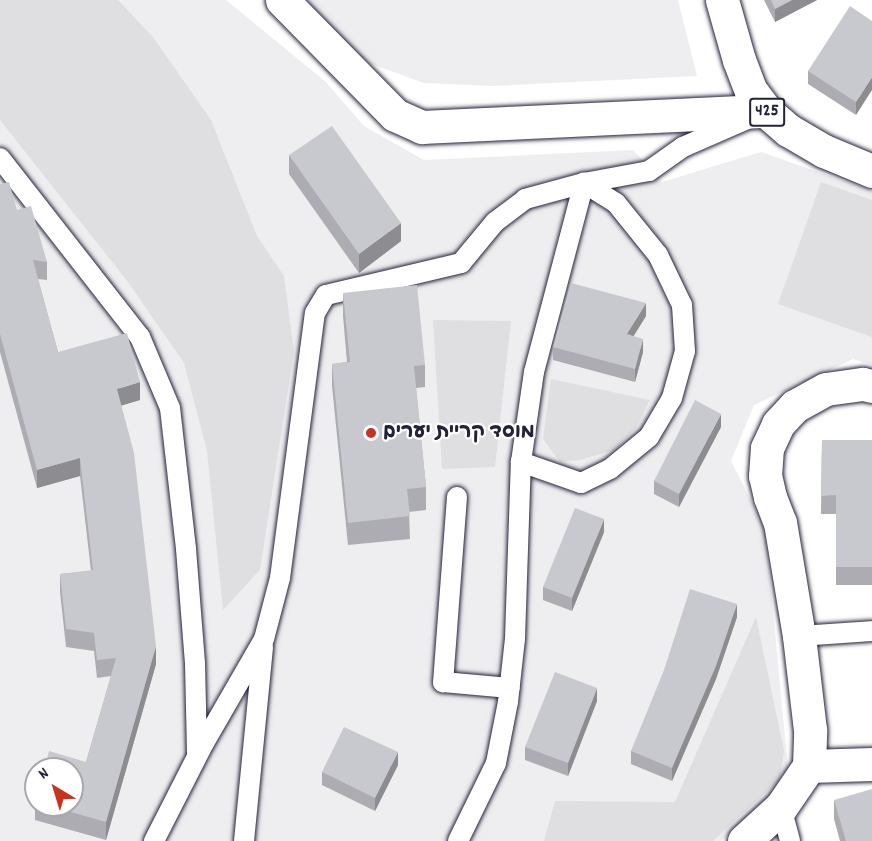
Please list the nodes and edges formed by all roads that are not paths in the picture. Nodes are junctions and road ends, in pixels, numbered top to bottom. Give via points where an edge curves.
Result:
1 (282, 0) edge
2 (722, 0) edge
3 (766, 111) junction
4 (0, 158) edge
5 (872, 171) edge
6 (584, 183) junction
7 (872, 386) edge
8 (520, 462) junction
9 (457, 498) dead end
10 (872, 631) edge
11 (799, 636) junction
12 (264, 639) junction
13 (510, 688) junction
14 (198, 756) junction
15 (872, 764) edge
16 (809, 766) junction
17 (781, 807) junction
18 (154, 841) edge
19 (244, 841) edge
20 (458, 841) edge
21 (744, 841) edge
22 (790, 841) edge

1 - 3 street via 395,115 422,128
2 - 3 street, 425 via 751,91
3 - 5 street, 425 via 788,130 824,151
3 - 6 lane via 682,147 649,171
4 - 14 lane via 140,337 170,408 188,571
6 - 8 lane via 534,372
6 - 8 lane via 616,203 658,255 682,305 685,351 672,398 649,437 610,469 581,483
6 - 12 lane via 525,199 495,222 460,263 326,295 315,313 280,578
7 - 11 street via 826,389 795,406 778,424 766,448 765,476 780,523
8 - 13 lane
9 - 13 lane via 443,682
10 - 11 lane
11 - 16 street via 810,730
12 - 14 lane
12 - 19 lane
13 - 20 lane via 496,763
14 - 18 lane
15 - 16 street
16 - 17 street
17 - 21 street
17 - 22 lane

